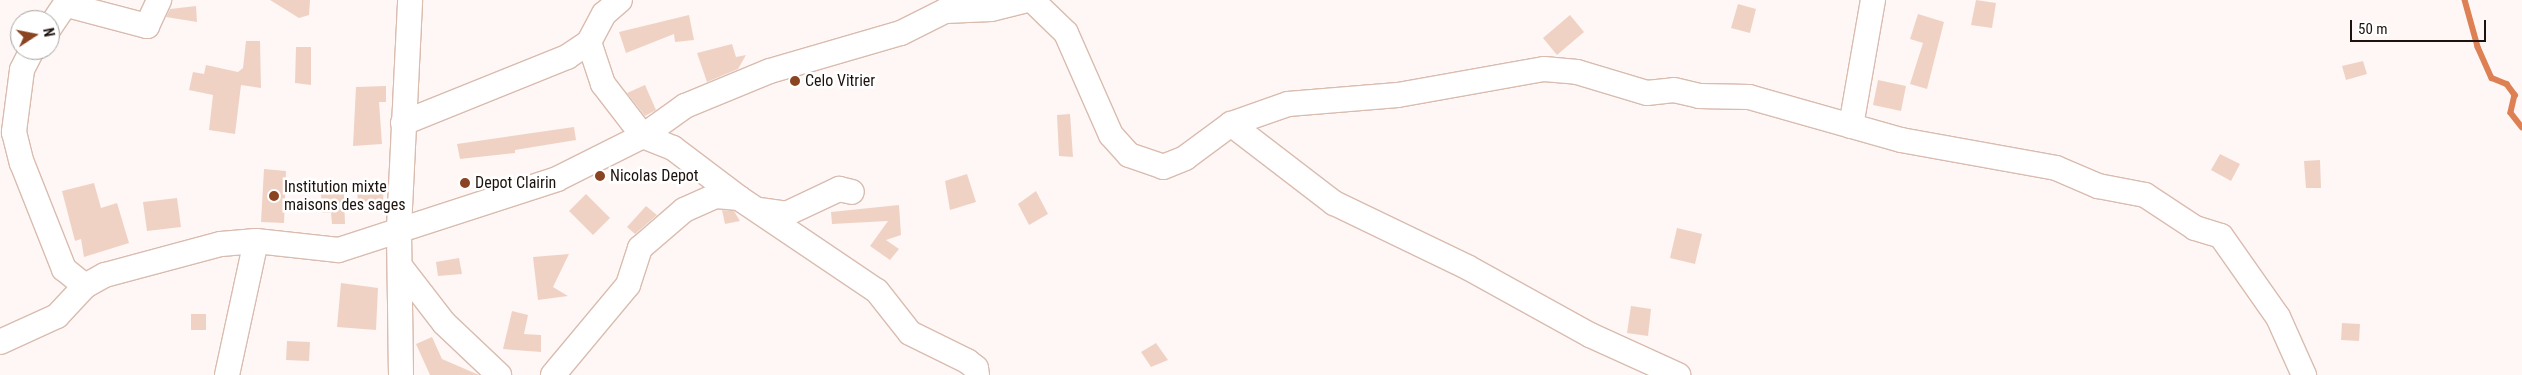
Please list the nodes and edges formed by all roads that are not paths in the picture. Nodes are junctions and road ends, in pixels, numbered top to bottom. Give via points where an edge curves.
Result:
1 (159, 0) edge
2 (410, 0) edge
3 (620, 0) edge
4 (1026, 0) edge
5 (1032, 0) edge
6 (1873, 0) edge
7 (67, 2) edge
8 (590, 42) junction
9 (27, 60) edge
10 (403, 123) junction
11 (1231, 124) junction
12 (1851, 126) junction
13 (643, 136) junction
14 (852, 192) dead end
15 (749, 204) junction
16 (399, 228) junction
17 (256, 241) junction
18 (400, 266) junction
19 (84, 286) junction
20 (0, 342) edge
21 (227, 375) edge
22 (401, 375) edge
23 (499, 375) edge
24 (553, 375) edge
25 (977, 375) edge
26 (1678, 375) edge
27 (2304, 375) edge

1 - 7 street via 147,26
2 - 10 street
3 - 8 street via 604,14
4 - 13 street via 990,9 945,11 901,33 770,71 685,106
5 - 11 street via 1066,33 1110,135 1129,155 1163,167 1185,158
6 - 12 street
8 - 10 street via 567,57
8 - 13 street via 602,84
9 - 19 street via 22,70 14,132 22,163 64,269
10 - 16 street
11 - 12 street via 1288,104 1398,94 1544,69 1577,72 1647,93 1674,90 1700,96 1748,98
11 - 26 street via 1334,203 1467,267 1590,335
12 - 27 street via 1901,140 2056,168 2098,186 2145,195 2168,207 2195,228 2221,236 2278,317
13 - 15 street via 673,148
13 - 16 street via 557,179
14 - 15 street via 840,189 786,214
15 - 24 street via 716,196 684,210 640,248 628,285
15 - 25 street via 808,248 878,291 910,333 967,361 976,368
16 - 17 street via 338,250
16 - 18 street
17 - 19 street via 206,247 105,275
17 - 21 street
18 - 22 street
18 - 23 street via 444,323
19 - 20 street via 57,316

